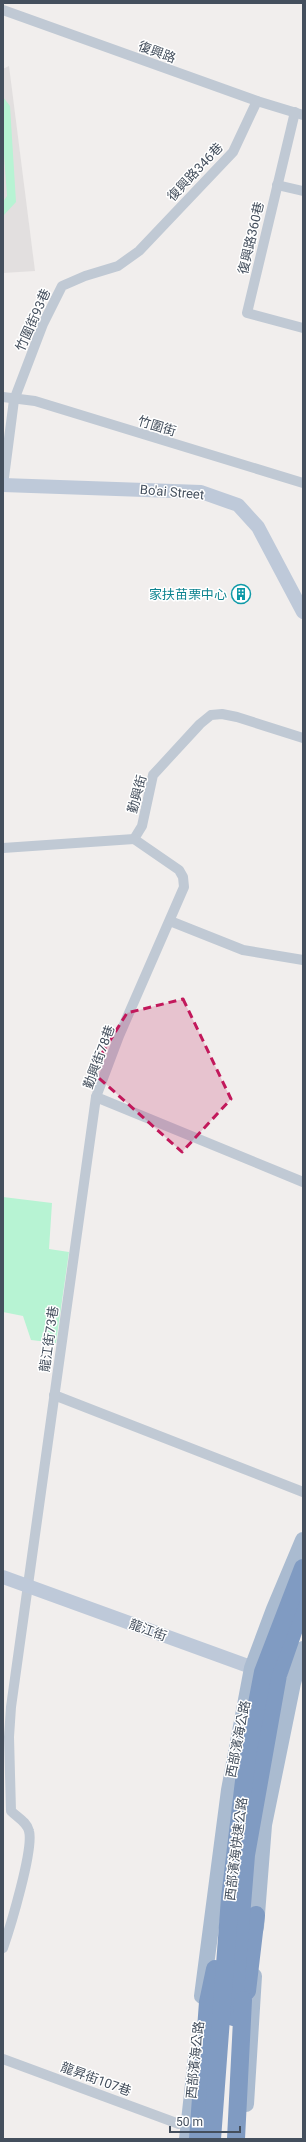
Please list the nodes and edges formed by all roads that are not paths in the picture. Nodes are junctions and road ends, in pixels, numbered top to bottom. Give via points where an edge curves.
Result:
1 (3, 10) edge
2 (257, 101) junction
3 (299, 114) edge
4 (277, 185) junction
5 (303, 192) edge
6 (139, 251) joint
7 (303, 328) edge
8 (3, 398) edge
9 (14, 400) junction
10 (303, 483) edge
11 (3, 485) edge
12 (303, 612) edge
13 (303, 738) edge
14 (134, 839) junction
15 (3, 848) edge
16 (170, 922) junction
17 (303, 960) edge
18 (96, 1097) junction
19 (303, 1182) edge
20 (54, 1396) junction
21 (303, 1492) edge
22 (303, 1540) edge
23 (303, 1568) edge
24 (3, 1577) edge
25 (29, 1586) junction
26 (303, 1603) edge
27 (303, 1649) edge
28 (278, 1677) edge
29 (243, 1907) junction
30 (3, 1948) edge
31 (3, 2059) edge
32 (179, 2124) dead end
33 (187, 2139) edge
34 (198, 2139) edge
35 (212, 2139) edge
36 (224, 2139) edge
37 (236, 2139) edge
38 (245, 2139) edge

1 - 2 street, 復興路
2 - 3 street, 復興路
2 - 6 street, 復興路346巷 via 233,152
3 - 4 street, 復興路360巷
4 - 5 street
4 - 7 street, 復興路360巷 via 247,313
6 - 9 street, 竹圍街93巷 via 118,266 84,276 62,286 43,324
8 - 9 street, 竹圍街
9 - 10 street, 竹圍街 via 35,401
9 - 11 street, 竹圍街93巷
11 - 12 street, Bo'ai Street via 201,492 238,505 258,527
13 - 14 street, 勤興街 via 222,714 211,715 153,775 142,826
14 - 15 street
14 - 16 street, 勤興街78巷 via 179,870 183,877 184,887
16 - 17 street via 243,950
16 - 18 street, 勤興街78巷 via 118,1036
18 - 19 street, 勤興街78巷
18 - 20 street, 龍江街73巷
20 - 21 street
20 - 25 street, 龍江街73巷
22 - 28 main road, 西部濱海公路 via 274,1609
23 - 28 highway, 西部濱海快速公路
24 - 25 street, 龍江街
25 - 28 street, 龍江街
25 - 30 street, 龍江街73巷 via 9,1737 11,1811 24,1822 29,1831 30,1848
26 - 28 highway, 西部濱海快速公路
27 - 28 main road, 西部濱海公路
28 - 29 main road, 西部濱海公路 via 264,1825
28 - 29 highway, 西部濱海快速公路 via 247,1756
28 - 33 main road, 西部濱海公路 via 229,1790 211,1916
29 - 34 highway via 208,2002
29 - 35 highway, 西部濱海快速公路
29 - 36 highway, 西部濱海快速公路
29 - 37 highway via 242,2029
29 - 38 main road, 西部濱海公路
31 - 32 street, 龍昇街107巷

